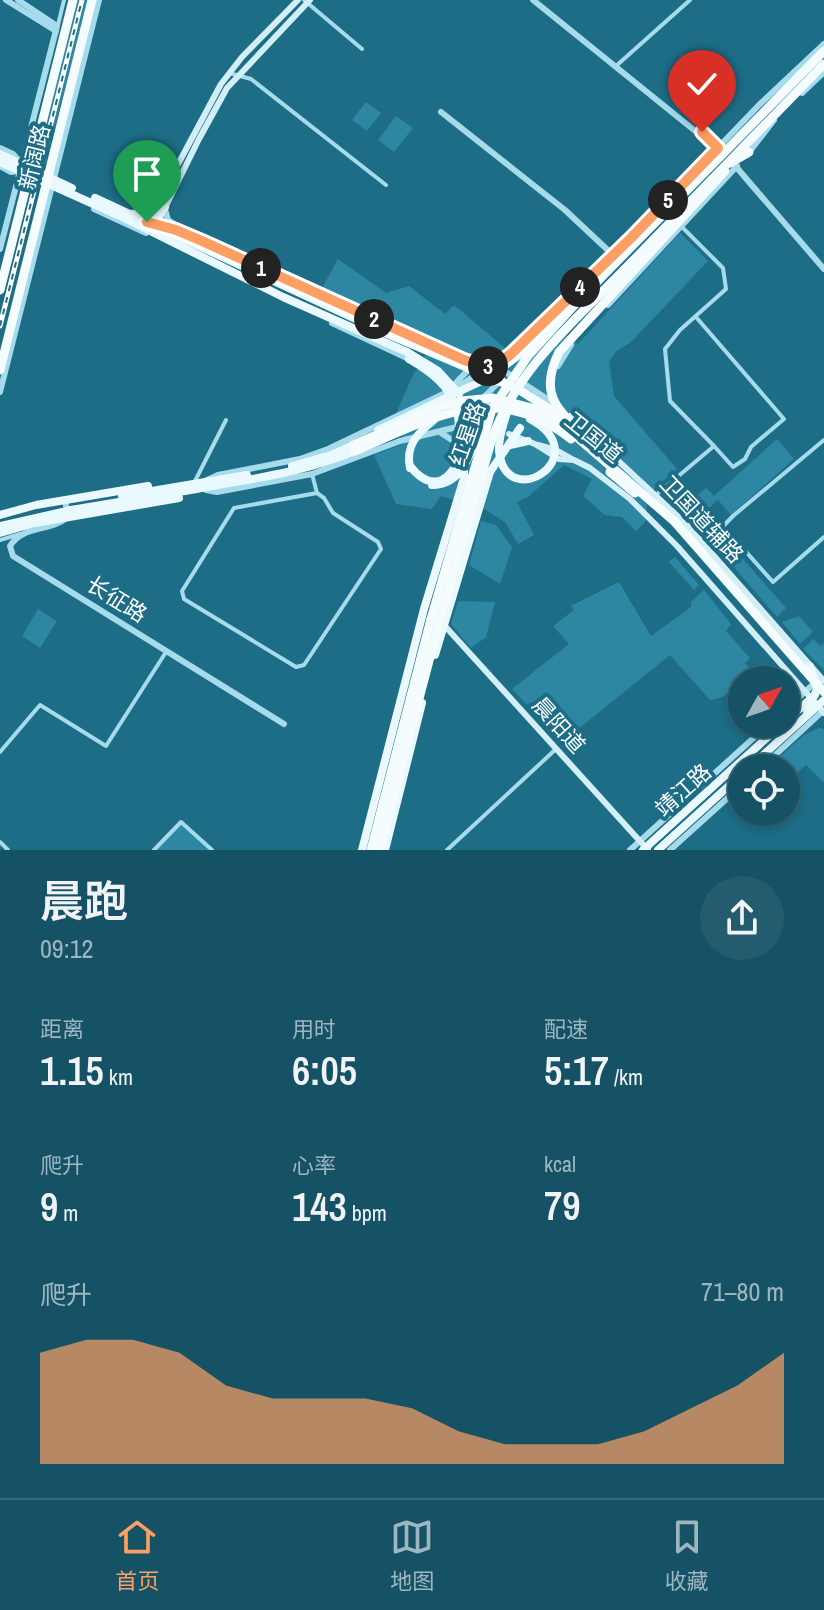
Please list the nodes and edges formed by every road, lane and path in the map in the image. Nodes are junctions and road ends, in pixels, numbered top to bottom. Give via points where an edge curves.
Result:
1 (6, 0) edge
2 (18, 0) edge
3 (64, 0) edge
4 (73, 0) edge
5 (92, 0) edge
6 (99, 0) edge
7 (535, 0) edge
8 (690, 0) edge
9 (304, 1) edge
10 (57, 28) junction
11 (824, 44) edge
12 (362, 49) dead end
13 (824, 51) edge
14 (824, 64) edge
15 (616, 65) junction
16 (824, 72) edge
17 (229, 73) junction
18 (238, 74) junction
19 (786, 83) junction
20 (782, 106) junction
21 (441, 112) dead end
22 (772, 124) junction
23 (0, 151) edge
24 (749, 152) joint
25 (183, 155) junction
26 (727, 158) junction
27 (0, 164) edge
28 (20, 167) junction
29 (53, 183) junction
30 (386, 185) dead end
31 (165, 207) junction
32 (126, 213) junction
33 (150, 226) junction
34 (681, 226) junction
35 (202, 241) junction
36 (0, 249) edge
37 (210, 257) junction
38 (242, 260) junction
39 (619, 262) junction
40 (824, 268) edge
41 (0, 290) edge
42 (283, 297) junction
43 (579, 300) junction
44 (696, 317) junction
45 (377, 329) joint
46 (533, 333) junction
47 (511, 354) junction
48 (562, 358) junction
49 (409, 359) joint
50 (474, 364) junction
51 (502, 368) junction
52 (0, 370) edge
53 (555, 381) junction
54 (447, 391) junction
55 (0, 392) edge
56 (536, 394) junction
57 (511, 398) junction
58 (492, 409) junction
59 (511, 410) junction
60 (457, 411) junction
61 (565, 411) junction
62 (441, 415) junction
63 (390, 419) junction
64 (226, 420) dead end
65 (479, 424) junction
66 (572, 424) junction
67 (459, 427) junction
68 (438, 432) junction
69 (515, 433) junction
70 (824, 440) edge
71 (400, 441) junction
72 (531, 442) junction
73 (457, 443) junction
74 (604, 446) junction
75 (714, 446) junction
76 (354, 448) junction
77 (507, 448) junction
78 (464, 463) junction
79 (410, 466) junction
80 (590, 468) junction
81 (312, 474) junction
82 (625, 476) junction
83 (197, 486) junction
84 (459, 492) junction
85 (317, 493) junction
86 (656, 495) junction
87 (69, 508) junction
88 (454, 508) junction
89 (670, 508) junction
90 (476, 515) junction
91 (0, 521) edge
92 (656, 524) junction
93 (724, 527) junction
94 (0, 533) edge
95 (22, 533) junction
96 (824, 537) edge
97 (0, 540) edge
98 (705, 545) junction
99 (731, 575) junction
100 (714, 589) junction
101 (434, 620) junction
102 (424, 630) junction
103 (433, 640) junction
104 (166, 652) junction
105 (810, 666) joint
106 (818, 696) edge
107 (800, 706) edge
108 (284, 724) dead end
109 (755, 738) edge
110 (768, 738) edge
111 (555, 749) junction
112 (0, 752) edge
113 (765, 754) edge
114 (772, 754) edge
115 (728, 786) edge
116 (728, 796) edge
117 (0, 842) edge
118 (660, 847) edge
119 (645, 848) edge
120 (8, 850) edge
121 (154, 850) edge
122 (212, 850) edge
123 (362, 850) edge
124 (371, 850) edge
125 (382, 850) edge
126 (447, 850) edge
127 (630, 850) edge

1 - 10 street
2 - 10 street
3 - 10 street
4 - 41 highway, bridge
5 - 52 highway, 新阔路, bridge
6 - 29 street
7 - 15 street
8 - 15 street
9 - 12 street
9 - 17 main road
9 - 18 main road
10 - 28 street
11 - 19 street
13 - 19 highway, 红星路
14 - 20 highway, 红星路
15 - 26 street
16 - 22 street
17 - 18 street
17 - 25 main road
18 - 30 street
18 - 31 main road via 212,113
19 - 26 street
19 - 26 highway, 红星路 via 734,141
20 - 22 street
20 - 26 highway, 红星路
21 - 39 street via 565,210
22 - 24 street
23 - 28 main road
24 - 26 highway
25 - 32 main road via 153,204 142,212
25 - 33 main road
26 - 34 street
26 - 39 highway, 红星路
26 - 39 street
26 - 39 highway, 红星路
26 - 40 street
26 - 66 highway, bridge via 559,352 550,391
27 - 28 main road
28 - 29 main road
28 - 36 street
29 - 32 main road
29 - 33 street
29 - 33 main road
29 - 55 street
31 - 33 main road
31 - 35 street via 168,220
32 - 33 main road
33 - 35 street
33 - 37 main road
33 - 37 main road via 164,238
34 - 44 street via 723,268 726,289
34 - 48 street
35 - 38 street
37 - 42 main road
37 - 45 main road, bridge
38 - 50 street
38 - 51 main road, bridge via 476,369
39 - 43 highway, 红星路
39 - 46 street
39 - 57 highway, 红星路, bridge
42 - 49 street
42 - 79 main road, bridge via 426,362 460,396 467,434 456,467 431,481
43 - 51 main road, bridge
43 - 58 highway, 红星路, bridge via 523,362
44 - 75 street via 665,349 670,401
44 - 75 street via 784,419 733,467
45 - 66 highway, bridge via 518,389
46 - 47 street
46 - 48 street
47 - 51 street
47 - 51 street
48 - 53 street
49 - 54 main road
50 - 51 street
50 - 54 street
51 - 54 street
51 - 56 street
51 - 65 street via 477,405
51 - 76 main road, bridge
53 - 56 street
53 - 61 street, 卫国道辅路 via 556,399
54 - 60 main road
54 - 63 street
56 - 61 street
56 - 69 street
57 - 59 main road, bridge via 500,440 502,461 517,478 536,478 553,461 551,440 536,422
57 - 101 highway, 红星路, bridge via 491,442
58 - 79 main road, bridge via 462,470 449,482 424,483
58 - 101 highway, 红星路, bridge
59 - 62 highway, 卫国道, bridge via 475,407
59 - 106 highway, 卫国道, bridge via 555,427 649,506
60 - 65 main road
60 - 67 main road
61 - 74 main road, 卫国道辅路
62 - 76 highway, 卫国道, bridge
62 - 79 main road, bridge via 412,441
63 - 71 street
63 - 83 street via 315,454 218,475
64 - 83 street
65 - 67 street
65 - 69 street
65 - 78 street
66 - 82 highway, 卫国道, bridge
67 - 68 street
67 - 73 main road
68 - 71 street
68 - 73 street
69 - 72 main road, 卫国道辅路
69 - 77 main road
70 - 93 street
71 - 81 street
72 - 77 main road
72 - 80 main road, 卫国道辅路 via 559,459
73 - 78 main road
73 - 84 street
74 - 80 main road
74 - 86 main road, 卫国道辅路
75 - 86 street
76 - 82 highway, 卫国道, bridge via 449,404 493,398 551,417
76 - 83 main road, 卫国道
77 - 90 main road via 490,472
78 - 84 main road
80 - 92 main road, 卫国道辅路
81 - 83 street via 217,492
81 - 85 street
82 - 106 highway, 卫国道, bridge via 681,530
83 - 87 main road, 卫国道
83 - 87 main road via 180,481
83 - 87 main road via 180,498
84 - 88 main road
85 - 85 street via 333,513 381,549 304,665 296,667 184,599 182,591 234,508
86 - 89 main road, 卫国道辅路
87 - 91 main road, bridge
87 - 94 main road
87 - 95 street via 58,525
88 - 90 street
88 - 101 main road
89 - 92 main road
89 - 98 main road, 卫国道辅路
90 - 101 main road
92 - 100 main road, 卫国道辅路
93 - 96 street via 773,582
93 - 98 street
95 - 97 street
95 - 104 street, 长征路 via 10,546 13,556
98 - 99 main road, 卫国道辅路
99 - 100 main road
99 - 105 main road, 卫国道辅路
100 - 106 main road, 卫国道辅路 via 774,657
101 - 102 highway, 红星路
101 - 103 highway, 红星路
101 - 111 main road, 晨阳道
102 - 103 highway, 红星路
102 - 123 main road
103 - 111 main road, 晨阳道 via 451,636
103 - 124 highway, 红星路
103 - 125 highway, 红星路
104 - 108 street, 长征路
104 - 112 street via 106,746 40,705
105 - 106 main road
106 - 107 main road, 靖江路
106 - 113 main road via 800,722
106 - 114 street
109 - 119 street
110 - 118 main road, 靖江路
111 - 119 main road, 晨阳道
111 - 126 street
115 - 118 main road, 靖江路
116 - 118 street
117 - 120 street
118 - 119 main road, 靖江路
119 - 127 street
121 - 122 street via 181,822

